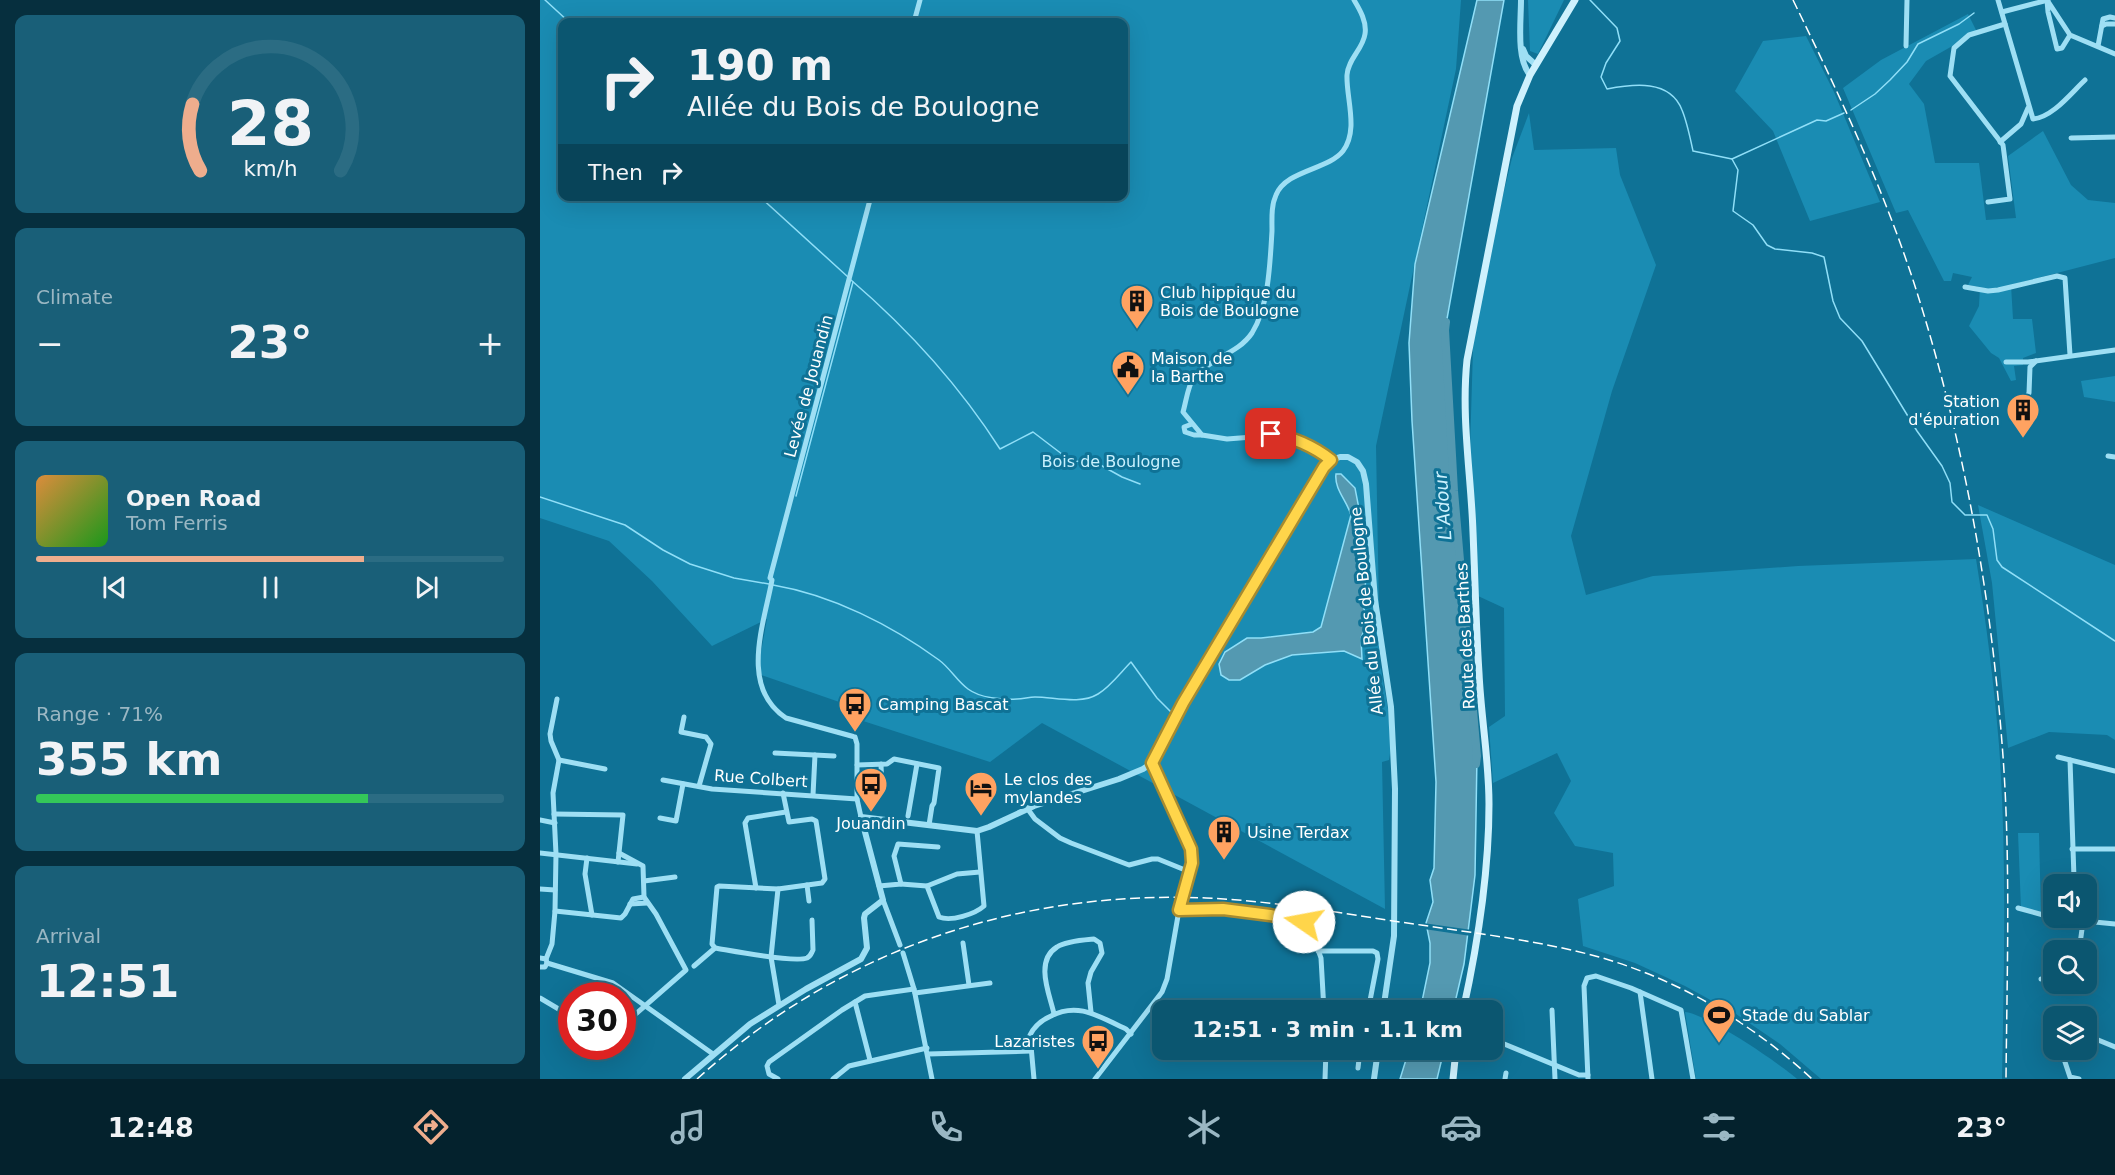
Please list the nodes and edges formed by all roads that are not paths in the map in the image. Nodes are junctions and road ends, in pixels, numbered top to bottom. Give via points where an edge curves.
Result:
1 (920, 0) edge
2 (1354, 0) edge
3 (1521, 0) edge
4 (1575, 0) edge
5 (1907, 0) edge
6 (1998, 0) edge
7 (2048, 0) edge
8 (2002, 12) junction
9 (915, 18) edge
10 (2115, 18) edge
11 (2005, 24) junction
12 (2115, 24) edge
13 (2102, 26) junction
14 (1557, 33) junction
15 (2070, 35) junction
16 (1522, 46) junction
17 (1906, 46) dead end
18 (2098, 46) junction
19 (2115, 54) edge
20 (1536, 65) junction
21 (1533, 76) junction
22 (2085, 80) dead end
23 (2028, 106) junction
24 (1512, 132) junction
25 (2115, 137) edge
26 (2071, 138) dead end
27 (2000, 142) junction
28 (870, 201) edge
29 (1988, 202) dead end
30 (1965, 287) dead end
31 (2115, 350) edge
32 (2070, 355) junction
33 (2037, 360) junction
34 (2006, 362) dead end
35 (2015, 420) dead end
36 (1192, 424) junction
37 (1202, 435) junction
38 (2108, 456) dead end
39 (2115, 457) edge
40 (1331, 460) junction
41 (557, 699) dead end
42 (684, 717) dead end
43 (775, 753) dead end
44 (815, 755) junction
45 (834, 756) dead end
46 (2058, 757) dead end
47 (559, 760) junction
48 (2070, 760) junction
49 (1152, 763) junction
50 (917, 764) junction
51 (857, 765) junction
52 (881, 765) junction
53 (605, 769) dead end
54 (2115, 771) edge
55 (663, 780) dead end
56 (2115, 780) edge
57 (683, 784) junction
58 (699, 786) junction
59 (783, 793) junction
60 (882, 793) dead end
61 (813, 795) junction
62 (857, 799) junction
63 (1028, 808) junction
64 (786, 812) junction
65 (554, 814) junction
66 (908, 816) dead end
67 (861, 817) junction
68 (660, 818) dead end
69 (540, 820) edge
70 (555, 823) junction
71 (929, 825) junction
72 (977, 831) junction
73 (938, 847) dead end
74 (2072, 849) junction
75 (2115, 849) edge
76 (540, 853) edge
77 (619, 853) junction
78 (556, 854) junction
79 (587, 858) junction
80 (618, 862) junction
81 (641, 864) junction
82 (980, 872) junction
83 (1190, 872) junction
84 (2074, 874) edge
85 (675, 877) dead end
86 (644, 881) junction
87 (901, 884) junction
88 (807, 885) junction
89 (879, 885) junction
90 (927, 886) junction
91 (756, 888) junction
92 (540, 889) edge
93 (778, 889) junction
94 (555, 890) junction
95 (644, 897) junction
96 (883, 900) junction
97 (809, 902) dead end
98 (646, 903) junction
99 (630, 904) junction
100 (2018, 908) dead end
101 (1179, 910) junction
102 (555, 912) junction
103 (592, 915) junction
104 (2043, 915) edge
105 (812, 920) dead end
106 (2097, 923) edge
107 (2115, 924) edge
108 (963, 943) dead end
109 (900, 945) dead end
110 (714, 948) junction
111 (1318, 951) junction
112 (903, 952) dead end
113 (771, 957) junction
114 (544, 960) edge
115 (694, 966) dead end
116 (541, 967) edge
117 (540, 975) edge
118 (990, 983) dead end
119 (969, 985) junction
120 (915, 991) junction
121 (1640, 992) junction
122 (540, 998) edge
123 (1323, 1000) edge
124 (1370, 1000) edge
125 (1385, 1000) edge
126 (1465, 1000) edge
127 (855, 1002) junction
128 (779, 1005) junction
129 (646, 1006) junction
130 (558, 1009) edge
131 (1552, 1010) dead end
132 (1091, 1012) junction
133 (636, 1014) edge
134 (1054, 1014) junction
135 (1131, 1034) junction
136 (2097, 1040) edge
137 (1503, 1044) edge
138 (2115, 1047) edge
139 (928, 1051) junction
140 (1031, 1051) junction
141 (713, 1054) junction
142 (870, 1060) junction
143 (1326, 1060) edge
144 (1359, 1060) edge
145 (1377, 1060) edge
146 (1455, 1060) edge
147 (2064, 1060) edge
148 (1554, 1065) junction
149 (1358, 1068) dead end
150 (1588, 1077) edge
151 (686, 1079) edge
152 (778, 1079) edge
153 (833, 1079) edge
154 (932, 1079) edge
155 (1034, 1079) edge
156 (1095, 1079) edge
157 (1325, 1079) edge
158 (1374, 1079) edge
159 (1453, 1079) edge
160 (1555, 1079) edge
161 (1652, 1079) edge
162 (1693, 1079) edge
163 (2079, 1079) edge

1 - 9 street
2 - 36 street via 1365,22 1365,32 1349,63 1350,131 1344,149 1333,160 1290,180 1276,193 1263,304 1252,332 1239,347 1194,378 1183,412
3 - 16 street
4 - 14 main road
5 - 17 street
6 - 8 street
7 - 8 street
7 - 15 street
7 - 15 street via 2057,49
8 - 11 street
10 - 13 street via 2106,17
11 - 23 street
11 - 27 street via 1969,35 1954,48 1950,76
12 - 13 street
13 - 18 street
14 - 20 main road
14 - 21 main road
15 - 18 street
16 - 20 street
16 - 21 street via 1524,66
18 - 19 street
20 - 21 main road
21 - 24 main road, Route des Barthes
21 - 24 main road, Route des Barthes via 1517,106
22 - 23 street via 2039,118 2033,119
23 - 27 street via 2021,124
24 - 126 main road, Route des Barthes via 1467,360 1464,394 1488,777 1479,927
25 - 26 street
27 - 29 street via 2010,199
28 - 51 street, Levée de Jouandin via 770,578 757,663 760,683 774,708 786,718 855,737
30 - 32 street via 1989,291 2057,276 2065,278
31 - 32 street
32 - 33 street
33 - 34 street
33 - 35 street via 2030,367 2029,393
36 - 37 street
36 - 37 street via 1184,427 1185,432
37 - 40 street via 1227,439 1279,435
38 - 39 street
40 - 49 street via 1295,513
40 - 125 street, Allée du Bois de Boulogne via 1348,457 1358,462 1363,471 1391,716 1395,789 1394,936
41 - 47 street via 550,734
42 - 58 street via 681,732 706,737 711,744
43 - 44 street
44 - 45 street
44 - 61 street
46 - 48 street
47 - 53 street
47 - 65 street
48 - 54 street
48 - 74 street
49 - 63 street via 1119,779
49 - 83 street via 1191,849
50 - 52 street via 894,759
50 - 66 street
50 - 71 street via 939,771
51 - 52 street
51 - 62 street
52 - 60 street
54 - 56 street
55 - 57 street, Rue Colbert
57 - 58 street, Rue Colbert
57 - 68 street via 676,821
58 - 59 street, Rue Colbert
59 - 61 street, Rue Colbert
59 - 64 street
61 - 62 street, Rue Colbert
62 - 67 street
63 - 72 street
63 - 83 street via 1035,819 1071,843 1129,865 1158,859
64 - 88 street via 789,822 816,821 825,879
64 - 91 street via 748,818 746,823
65 - 70 street
65 - 77 street via 623,815
67 - 71 street
67 - 89 street
69 - 70 street
70 - 78 street
71 - 72 street
72 - 82 street
73 - 87 street via 897,844 894,856
74 - 75 street
74 - 84 street
76 - 78 street
77 - 80 street
77 - 81 street
78 - 79 street
78 - 94 street
79 - 80 street
79 - 103 street via 585,874
80 - 81 street
81 - 86 street
82 - 90 street via 957,874
82 - 90 street via 984,906 946,920 939,917
83 - 101 street
85 - 86 street
86 - 95 street
87 - 89 street
87 - 90 street
88 - 93 street
88 - 97 street
89 - 96 street
91 - 93 street
91 - 110 street via 717,887
92 - 94 street
93 - 113 street
94 - 102 street
95 - 98 street
95 - 99 street via 633,899
96 - 109 street
96 - 128 street via 864,918 867,948 861,959
98 - 99 street
98 - 129 street via 687,970
99 - 103 street via 621,918
100 - 104 street
101 - 111 street via 1223,909 1304,922 1312,928
101 - 135 street via 1167,979
102 - 103 street
102 - 114 street via 552,944
105 - 113 street via 813,950 809,956
106 - 107 street
108 - 119 street
110 - 113 street
110 - 115 street
111 - 123 street
111 - 124 street via 1377,953
112 - 120 street
113 - 128 street
114 - 116 street
114 - 129 street via 613,983
116 - 117 street
118 - 119 street
119 - 120 street
120 - 127 street via 873,994
120 - 139 street
121 - 150 street via 1596,976 1585,981
121 - 161 street
121 - 162 street via 1681,1010
122 - 130 street
127 - 142 street
127 - 152 street via 769,1062 769,1074
128 - 141 street
129 - 133 street
129 - 141 street
131 - 148 street
132 - 134 street via 1076,1009
132 - 134 street via 1089,977 1102,953 1100,943 1094,939 1059,946 1049,956 1045,978
132 - 135 street
134 - 140 street via 1031,1031
135 - 156 street
136 - 138 street
137 - 148 street
139 - 140 street
139 - 142 street
139 - 154 street
140 - 155 street
141 - 151 street
142 - 153 street via 849,1066
143 - 157 street
144 - 149 street
145 - 158 street
146 - 159 main road
147 - 163 street via 2070,1077
148 - 150 street
148 - 160 street

